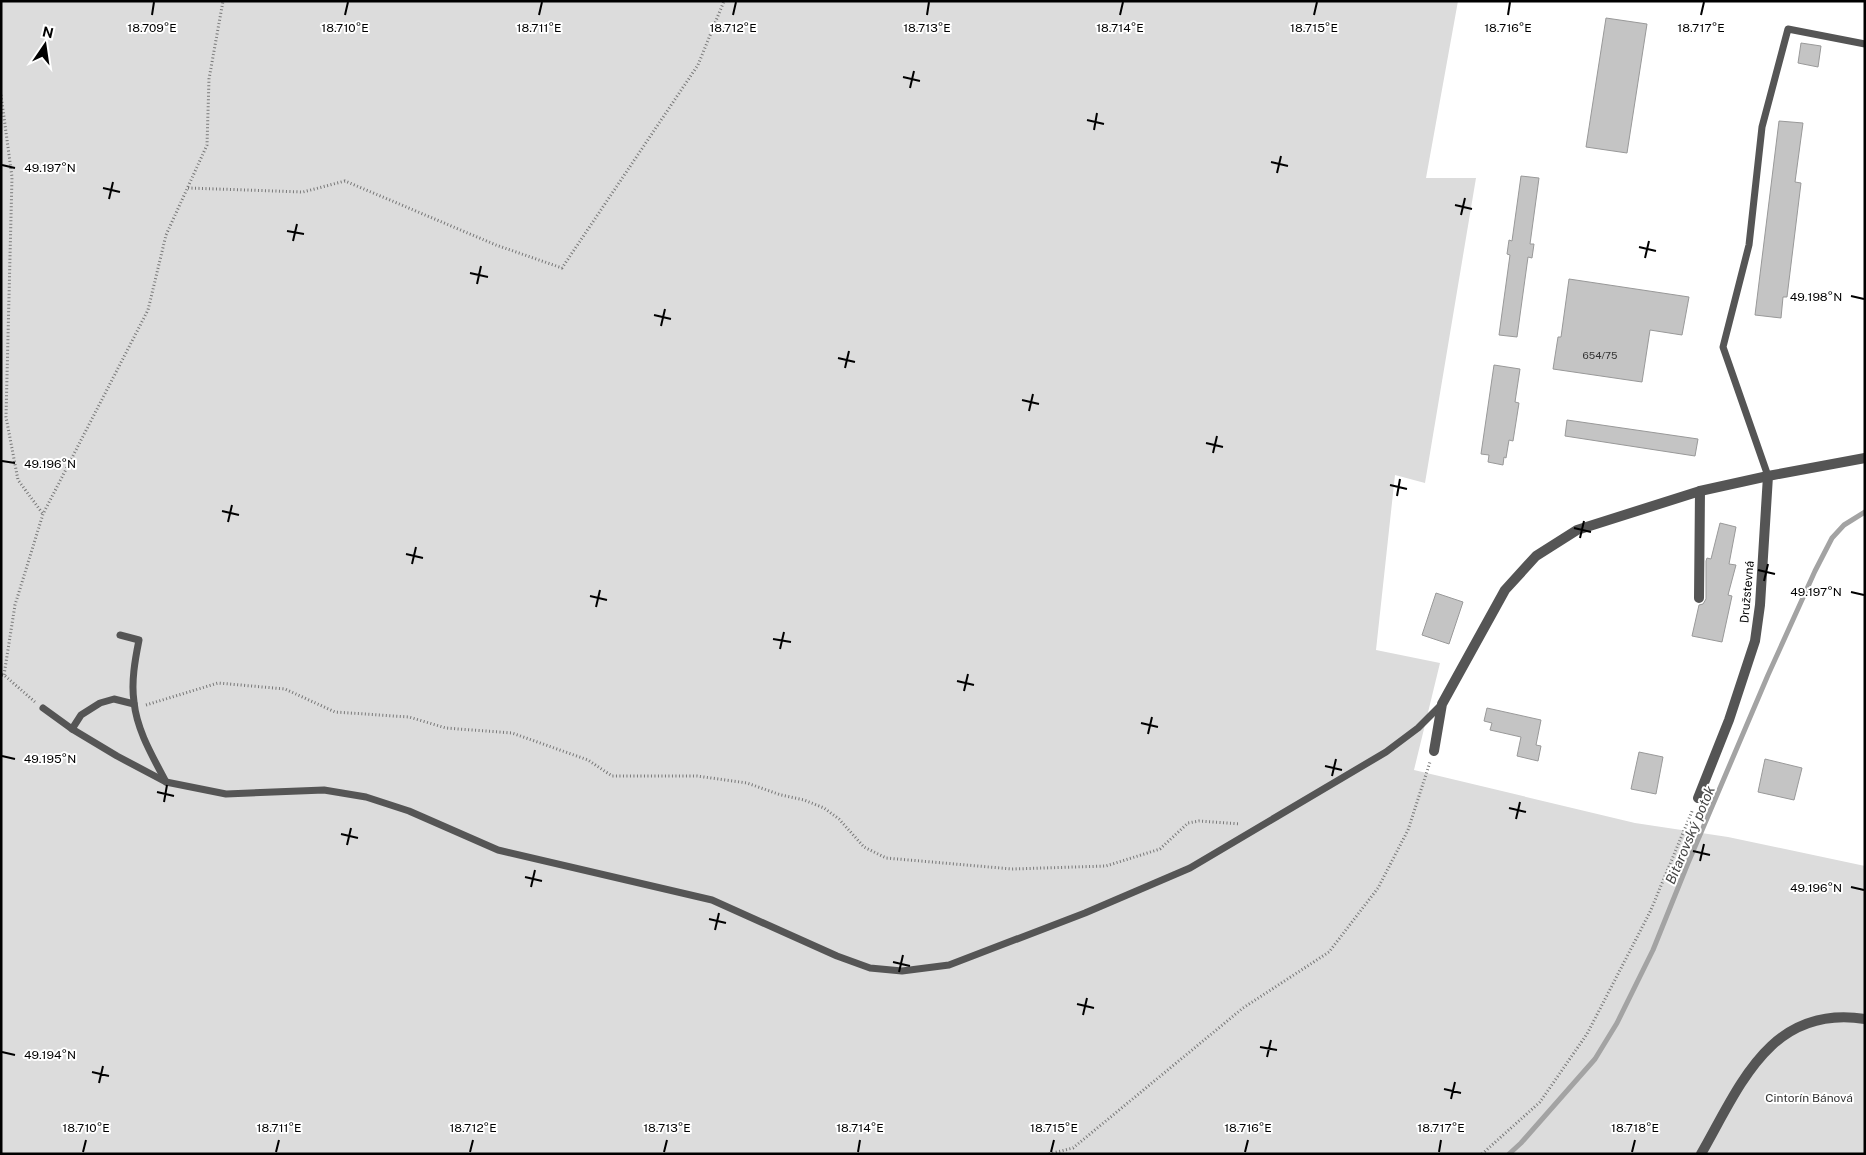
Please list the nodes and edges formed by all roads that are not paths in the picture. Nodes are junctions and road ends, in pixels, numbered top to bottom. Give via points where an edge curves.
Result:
1 (1865, 44) edge
2 (1865, 458) edge
3 (1768, 476) junction
4 (1700, 491) junction
5 (1699, 598) dead end
6 (120, 635) dead end
7 (134, 704) junction
8 (1442, 704) junction
9 (43, 708) road end
10 (72, 729) junction
11 (1434, 751) road end
12 (166, 782) junction
13 (1698, 798) road end
14 (1865, 1019) edge
15 (1701, 1154) edge

1 - 3 lane via 1788,29 1762,127 1749,245 1722,348
2 - 3 street
3 - 4 street
3 - 13 street, Družstevná via 1755,641 1729,720
4 - 5 street
4 - 8 street via 1577,530 1536,556 1505,590
6 - 7 lane via 139,640 134,671
7 - 10 lane via 114,700 100,704 81,715
7 - 12 lane via 141,731
8 - 11 street
8 - 12 lane via 1418,728 1386,752 1190,868 950,965 902,972 870,968 837,956 712,900 498,850 366,797 324,790 226,794
9 - 10 lane
10 - 12 lane
14 - 15 street via 1847,1016 1810,1020 1780,1037 1751,1066

